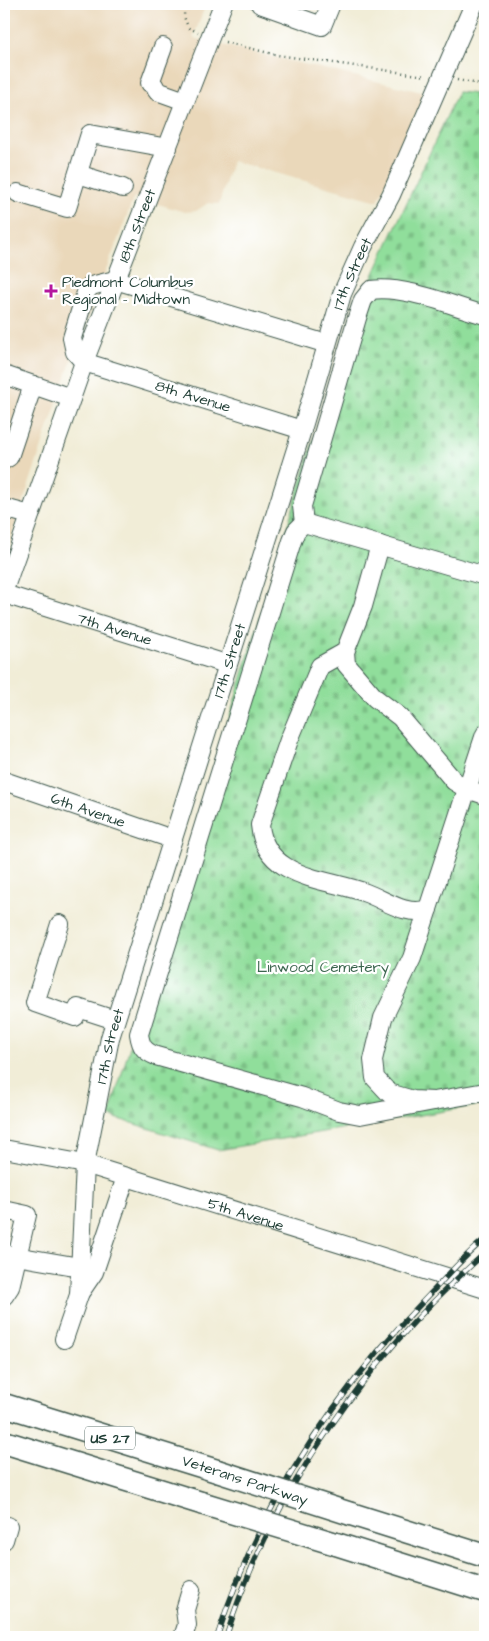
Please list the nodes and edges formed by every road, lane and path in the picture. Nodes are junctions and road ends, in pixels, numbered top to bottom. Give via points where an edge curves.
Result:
1 (187, 4) edge
2 (223, 4) edge
3 (260, 4) edge
4 (331, 4) edge
5 (474, 4) edge
6 (201, 33) dead end
7 (221, 40) dead end
8 (163, 47) dead end
9 (433, 77) dead end
10 (456, 80) dead end
11 (485, 85) edge
12 (187, 96) junction
13 (168, 148) junction
14 (78, 174) junction
15 (123, 188) dead end
16 (18, 193) dead end
17 (115, 280) junction
18 (485, 315) edge
19 (327, 344) junction
20 (84, 362) junction
21 (4, 375) edge
22 (33, 385) junction
23 (71, 398) junction
24 (302, 430) junction
25 (4, 460) edge
26 (4, 508) edge
27 (30, 515) junction
28 (304, 523) junction
29 (380, 545) junction
30 (485, 576) edge
31 (4, 590) edge
32 (4, 594) edge
33 (344, 652) junction
34 (226, 664) junction
35 (485, 734) edge
36 (4, 781) edge
37 (467, 789) junction
38 (485, 795) edge
39 (172, 839) junction
40 (428, 909) junction
41 (60, 924) dead end
42 (115, 1020) junction
43 (485, 1092) edge
44 (434, 1101) junction
45 (4, 1149) edge
46 (85, 1164) junction
47 (126, 1177) junction
48 (4, 1210) edge
49 (10, 1256) edge
50 (80, 1267) junction
51 (485, 1289) edge
52 (78, 1295) junction
53 (4, 1296) edge
54 (64, 1339) dead end
55 (4, 1405) edge
56 (4, 1442) edge
57 (485, 1556) edge
58 (191, 1590) dead end
59 (485, 1591) edge
60 (183, 1637) edge

1 - 6 path via 184,20 188,28
2 - 12 street, 18th Street
3 - 4 street via 322,26
5 - 19 street, 17th Street via 391,195 345,286
7 - 9 path via 277,54
8 - 12 street via 150,83 157,91
10 - 11 path
12 - 13 street, 18th Street
13 - 14 street via 90,134
13 - 17 street, 18th Street
14 - 15 street
14 - 16 street via 67,208
17 - 19 street
17 - 20 street, 18th Street
18 - 28 street via 409,293 381,288 371,290 363,300 357,318 302,506
19 - 24 street, 17th Street
20 - 23 street, 18th Street
20 - 24 street, 8th Avenue
21 - 22 street
22 - 23 street
22 - 25 street via 9,457
23 - 27 street, 18th Street
24 - 34 street, 17th Street
26 - 27 street
27 - 31 street, 18th Street
28 - 29 street
28 - 44 street via 292,541 225,762 181,892 139,1034 141,1045 145,1052 156,1056 302,1097 339,1111 360,1115
29 - 30 street
29 - 33 street via 363,606
32 - 34 street, 7th Avenue
33 - 37 street via 346,664 375,698 400,717 454,782
33 - 40 street via 320,666 289,740 260,825 262,838 282,864 298,874 351,888 402,909 419,913
34 - 39 street, 17th Street
35 - 37 street
36 - 39 street, 6th Avenue
37 - 38 street
37 - 40 street
39 - 42 street, 17th Street
40 - 44 street via 412,958 383,1018 373,1060 375,1078 389,1093 413,1100
41 - 42 street via 35,1003
42 - 46 street, 17th Street
43 - 44 street
45 - 46 street, 5th Avenue
46 - 47 street, 5th Avenue
46 - 50 street, 17th Street
47 - 51 street, 5th Avenue
47 - 52 street via 94,1272
48 - 49 street via 27,1215
49 - 50 street
49 - 53 street via 10,1287
50 - 52 street, 17th Street
52 - 54 street, 17th Street
55 - 57 main road, Veterans Parkway / US 27, bridge
56 - 59 main road, US 27, bridge
58 - 60 street via 185,1610 187,1625

